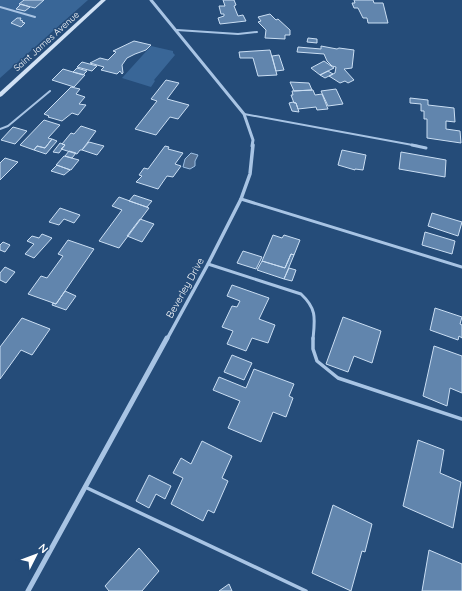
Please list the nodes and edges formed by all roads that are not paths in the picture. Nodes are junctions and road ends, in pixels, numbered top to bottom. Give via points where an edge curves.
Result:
1 (104, 0) edge
2 (151, 0) edge
3 (0, 7) edge
4 (35, 17) dead end
5 (177, 30) junction
6 (257, 32) dead end
7 (50, 91) dead end
8 (0, 95) edge
9 (244, 114) junction
10 (0, 130) edge
11 (426, 148) dead end
12 (241, 199) junction
13 (208, 264) junction
14 (462, 267) edge
15 (462, 419) edge
16 (85, 487) junction
17 (28, 591) edge
18 (306, 591) edge

1 - 8 main road, Saint James Avenue
2 - 5 street, Beverley Drive
3 - 4 lane
5 - 6 lane via 238,34
5 - 9 street, Beverley Drive
7 - 10 lane
9 - 11 lane
9 - 12 street, Beverley Drive via 253,140 250,174
12 - 13 street, Beverley Drive
12 - 14 lane
13 - 15 lane via 301,294 309,300 314,309 315,359 338,378
13 - 16 street, Beverley Drive
16 - 17 street, Beverley Drive
16 - 18 lane

